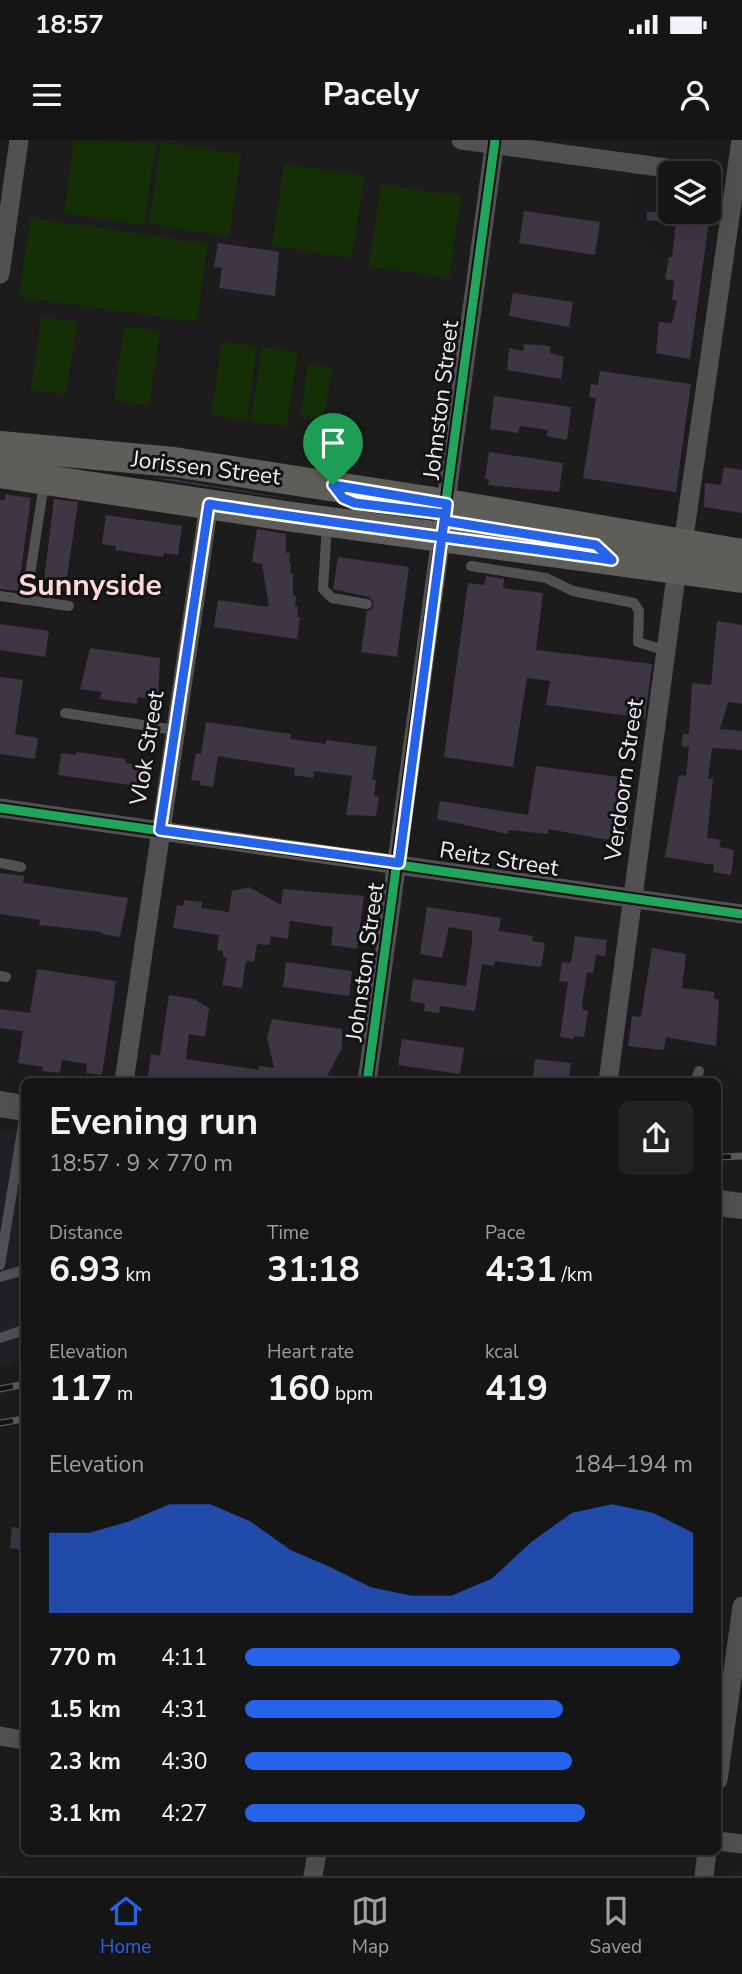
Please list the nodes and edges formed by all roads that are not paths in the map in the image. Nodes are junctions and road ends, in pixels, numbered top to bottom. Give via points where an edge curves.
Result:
1 (19, 140) edge
2 (461, 140) edge
3 (741, 140) edge
4 (494, 142) edge
5 (658, 166) edge
6 (721, 176) edge
7 (739, 178) edge
8 (0, 274) edge
9 (0, 446) edge
10 (0, 460) edge
11 (0, 473) edge
12 (45, 480) junction
13 (335, 487) junction
14 (209, 504) junction
15 (445, 519) junction
16 (328, 521) junction
17 (608, 554) junction
18 (742, 554) edge
19 (680, 556) junction
20 (742, 559) edge
21 (548, 565) junction
22 (471, 566) dead end
23 (742, 569) edge
24 (742, 578) edge
25 (0, 596) edge
26 (26, 600) junction
27 (367, 604) dead end
28 (69, 607) dead end
29 (666, 651) junction
30 (65, 713) dead end
31 (175, 730) junction
32 (0, 808) edge
33 (160, 830) junction
34 (0, 863) edge
35 (399, 863) junction
36 (21, 867) dead end
37 (633, 899) junction
38 (742, 914) edge
39 (125, 1078) edge
40 (368, 1078) edge
41 (609, 1078) edge
42 (0, 1104) edge
43 (21, 1108) edge
44 (21, 1137) edge
45 (721, 1203) edge
46 (742, 1206) edge
47 (0, 1265) edge
48 (21, 1271) edge
49 (0, 1277) edge
50 (21, 1331) edge
51 (0, 1338) edge
52 (742, 1606) edge
53 (0, 1736) edge
54 (21, 1740) edge
55 (721, 1758) edge
56 (721, 1840) edge
57 (742, 1844) edge
58 (316, 1855) edge
59 (707, 1855) edge
60 (313, 1876) edge
61 (704, 1876) edge

1 - 8 street
2 - 4 street
3 - 7 street, Verdoorn Street
4 - 5 street
4 - 15 street, Johnston Street
6 - 7 street
7 - 19 street, Verdoorn Street
9 - 13 main road, Jorissen Street via 174,462
10 - 13 lane, Jorissen Street via 163,467
10 - 15 lane, Jorissen Street via 158,489
11 - 12 main road, Jorissen Street
12 - 14 main road, Jorissen Street
12 - 26 lane
13 - 15 main road, Jorissen Street
14 - 16 main road, Jorissen Street
14 - 31 street, Vlok Street
15 - 16 main road, Jorissen Street
15 - 17 main road
15 - 19 main road, Jorissen Street
15 - 20 lane, Jorissen Street
15 - 21 main road, Jorissen Street
15 - 35 street, Johnston Street
16 - 27 lane via 323,589 332,598
17 - 19 main road, Jorissen Street
17 - 21 main road, Jorissen Street
17 - 23 lane, Jorissen Street
18 - 19 main road, Jorissen Street
19 - 24 main road, Jorissen Street
19 - 29 street, Verdoorn Street
21 - 22 lane
21 - 29 lane via 573,591 638,606 638,642
25 - 26 lane
26 - 28 lane
29 - 37 street, Verdoorn Street
30 - 31 lane
31 - 33 street, Vlok Street
32 - 33 street, Reitz Street
33 - 35 street, Reitz Street
33 - 39 street, Vlok Street
34 - 36 lane
35 - 37 street, Reitz Street
35 - 40 street, Johnston Street
37 - 38 street, Reitz Street
37 - 41 street, Verdoorn Street
42 - 43 main road
44 - 47 lane
45 - 46 main road
48 - 49 lane
50 - 51 lane
52 - 55 street
53 - 54 street
56 - 57 street
58 - 60 street
59 - 61 street

